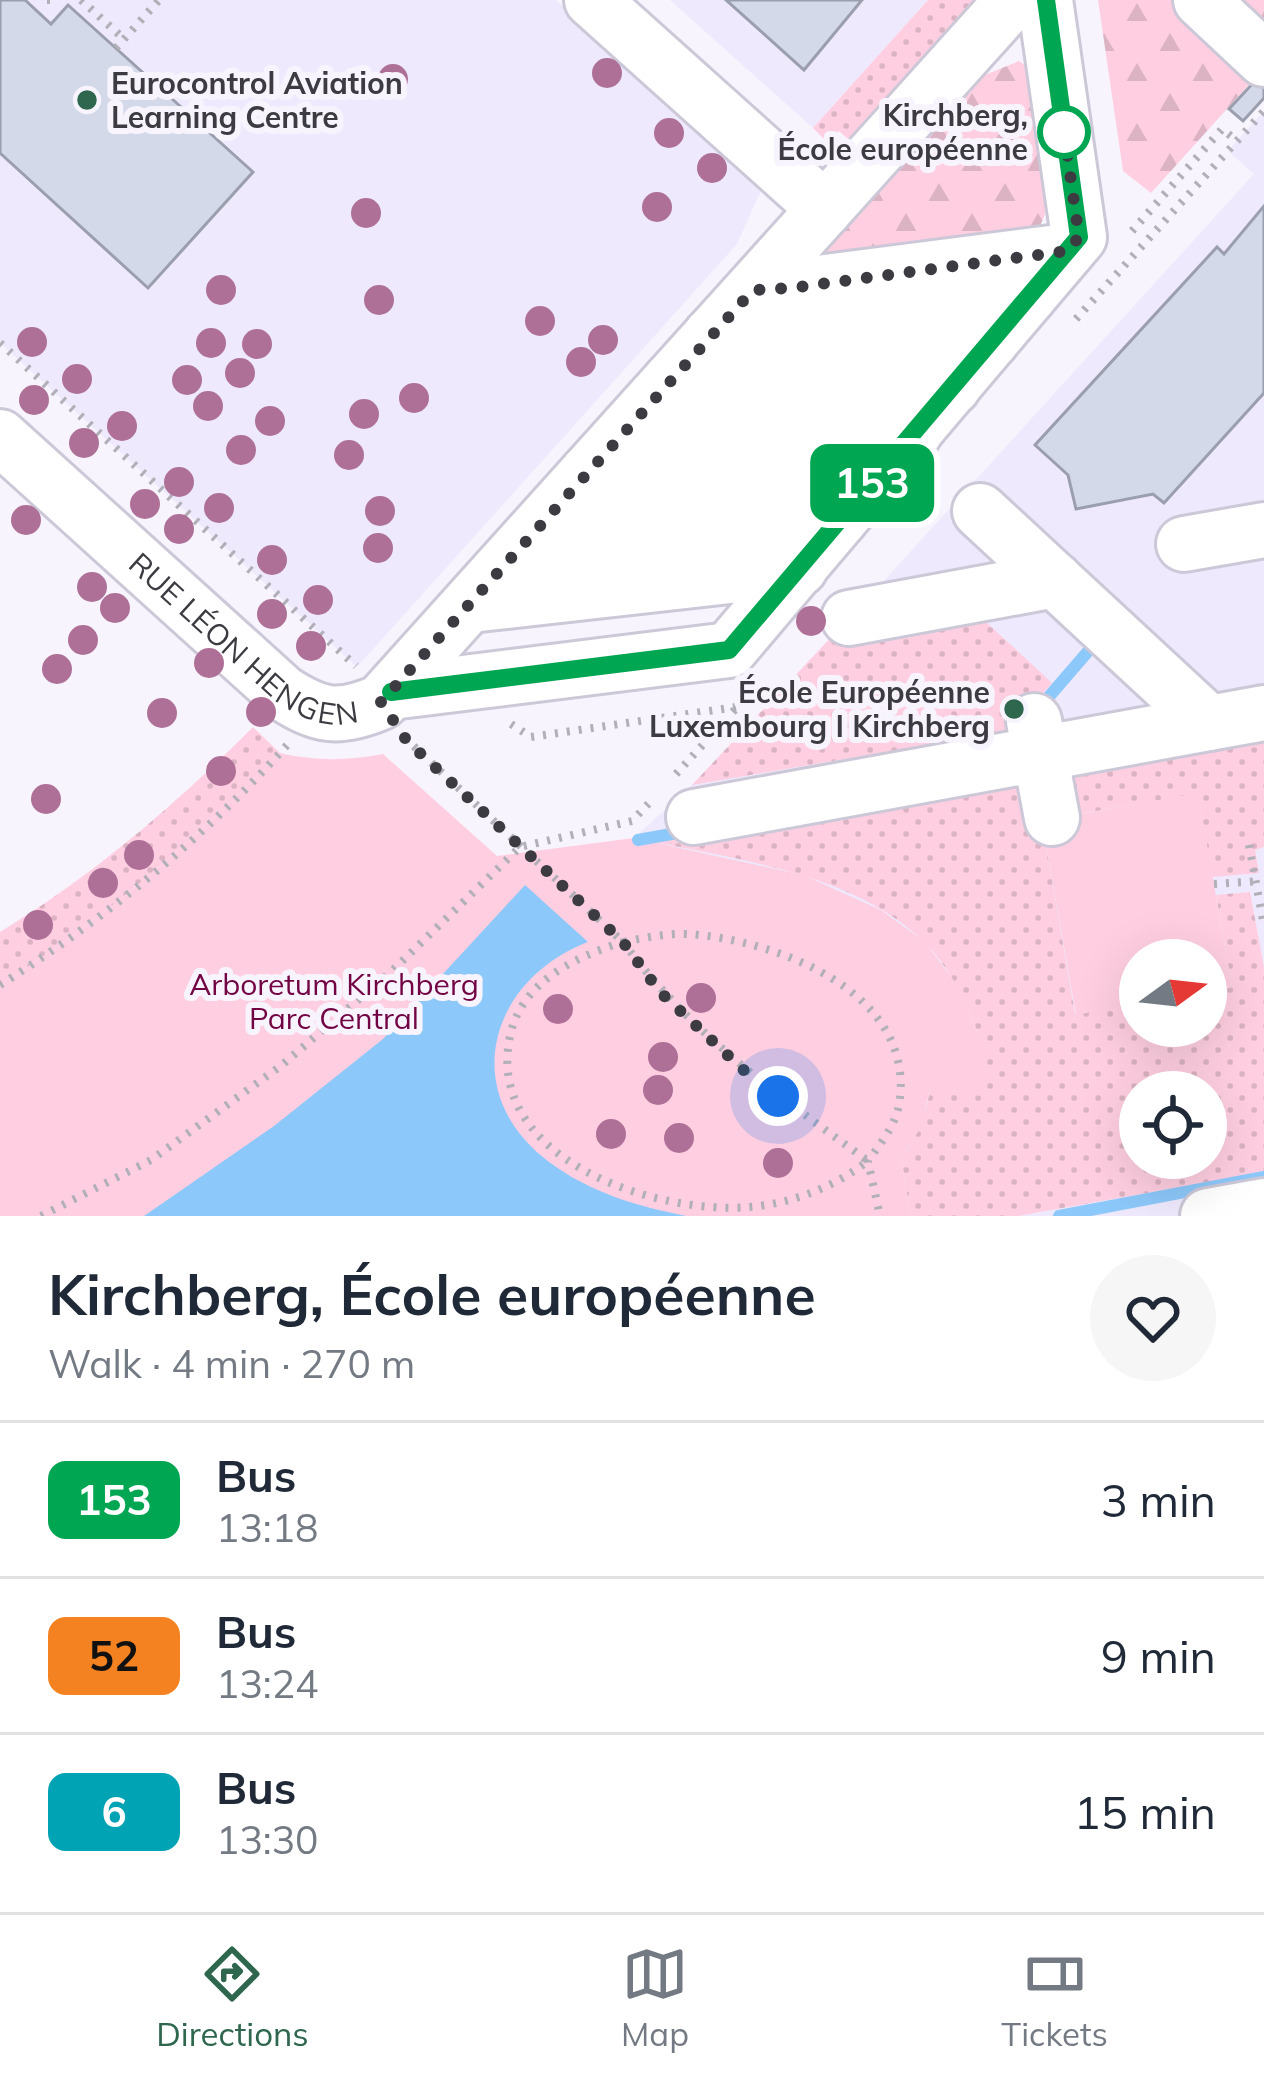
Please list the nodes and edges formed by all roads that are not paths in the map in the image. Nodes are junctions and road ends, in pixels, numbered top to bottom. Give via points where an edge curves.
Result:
1 (592, 0) edge
2 (1013, 0) edge
3 (1046, 0) edge
4 (1202, 0) edge
5 (1264, 59) edge
6 (825, 209) junction
7 (1067, 251) junction
8 (753, 290) junction
9 (1029, 296) junction
10 (712, 335) junction
11 (992, 341) junction
12 (670, 381) junction
13 (952, 387) junction
14 (629, 427) junction
15 (915, 432) junction
16 (0, 437) edge
17 (588, 472) junction
18 (877, 477) junction
19 (980, 511) dead end
20 (547, 518) junction
21 (840, 519) junction
22 (1264, 530) edge
23 (1184, 544) dead end
24 (506, 564) junction
25 (800, 568) junction
26 (1055, 580) junction
27 (468, 606) junction
28 (762, 613) junction
29 (849, 618) dead end
30 (428, 650) junction
31 (393, 712) junction
32 (1264, 713) edge
33 (1209, 723) junction
34 (1036, 736) junction
35 (694, 817) dead end
36 (1052, 818) dead end
37 (1264, 1206) edge
38 (1208, 1216) edge

1 - 6 street
2 - 6 street, RUE LÉON HENGEN
3 - 7 street via 1079,237
4 - 5 street
6 - 8 street, RUE LÉON HENGEN
7 - 8 street
7 - 9 street
8 - 10 street, RUE LÉON HENGEN
9 - 10 street
9 - 11 street
10 - 12 street, RUE LÉON HENGEN
11 - 12 street
11 - 13 street
12 - 14 street, RUE LÉON HENGEN
13 - 14 street
13 - 15 street
14 - 17 street, RUE LÉON HENGEN
15 - 17 street
15 - 18 street
16 - 31 street, RUE LÉON HENGEN via 250,666 314,714
17 - 20 street, RUE LÉON HENGEN
18 - 20 street
18 - 21 street
19 - 26 street
20 - 24 street, RUE LÉON HENGEN
21 - 24 street
21 - 25 street
22 - 23 street
24 - 27 street, RUE LÉON HENGEN
25 - 27 street
25 - 28 street
26 - 29 street
26 - 33 street
27 - 30 street, RUE LÉON HENGEN
28 - 30 street
28 - 31 street via 729,650
30 - 31 street, RUE LÉON HENGEN
32 - 33 street
33 - 34 street
34 - 35 street
34 - 36 street
37 - 38 street

